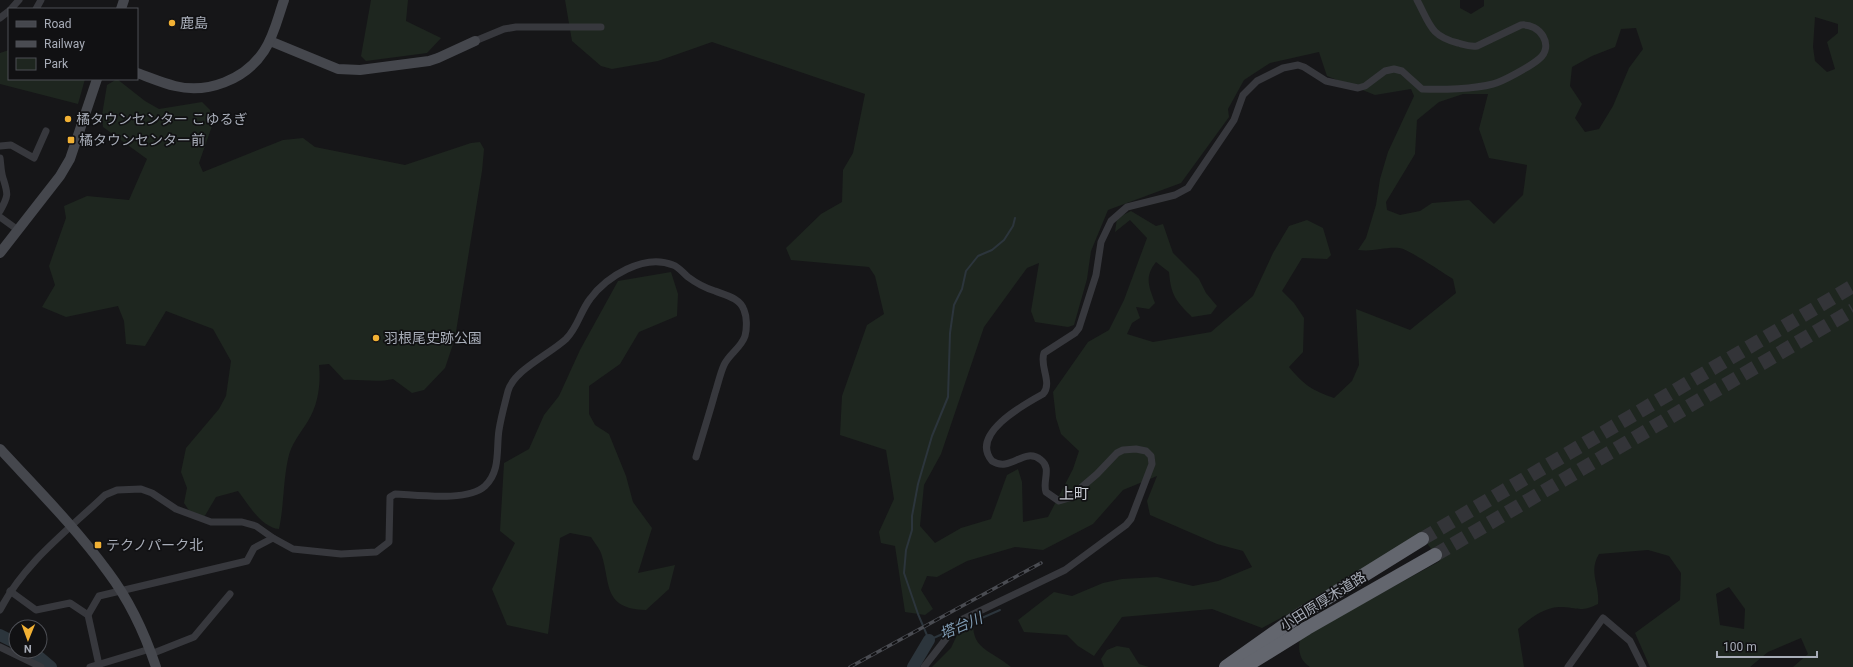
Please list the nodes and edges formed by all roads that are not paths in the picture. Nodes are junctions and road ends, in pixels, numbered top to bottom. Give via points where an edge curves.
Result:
1 (19, 0) edge
2 (284, 0) edge
3 (1417, 0) edge
4 (12, 8) edge
5 (8, 12) edge
6 (0, 18) edge
7 (601, 27) dead end
8 (270, 40) junction
9 (475, 41) joint
10 (138, 73) edge
11 (97, 80) edge
12 (46, 132) dead end
13 (0, 146) edge
14 (0, 158) edge
15 (0, 211) edge
16 (0, 217) edge
17 (18, 230) junction
18 (0, 254) edge
19 (0, 449) edge
20 (696, 457) dead end
21 (71, 526) junction
22 (272, 538) junction
23 (1422, 540) tunnel mouth
24 (1435, 555) tunnel mouth
25 (10, 591) junction
26 (120, 591) junction
27 (230, 594) dead end
28 (0, 610) edge
29 (88, 615) junction
30 (0, 647) edge
31 (151, 652) junction
32 (99, 665) junction
33 (41, 667) edge
34 (90, 667) edge
35 (156, 667) edge
36 (924, 667) edge
37 (1226, 667) edge
38 (1244, 667) edge
39 (1568, 667) edge
40 (1643, 667) edge

1 - 4 street
2 - 8 street
3 - 36 street via 1432,29 1443,39 1477,46 1521,25 1529,25 1539,30 1544,37 1544,53 1538,60 1496,83 1460,88 1422,89 1402,71 1394,69 1384,71 1365,86 1354,87 1326,81 1298,65 1283,68 1257,81 1243,95 1234,120 1188,188 1175,195 1133,205 1114,217 1101,242 1096,275 1079,328 1044,353 1042,363 1046,390 1003,419 990,436 987,451 992,461 1002,465 1027,456 1035,456 1042,460 1046,468 1046,492 1059,501 1069,498 1120,452 1130,449 1143,450 1151,456 1152,464 1131,519 1065,570 963,619
5 - 6 street
7 - 9 street via 516,27 491,33
8 - 9 street via 330,66 349,70 429,61
8 - 10 street via 264,52 247,69 214,86 175,86
11 - 17 street via 70,159
12 - 13 street via 34,158 11,145
14 - 15 street via 8,189 7,198
16 - 17 street
17 - 18 street
19 - 21 street
20 - 22 street via 723,366 745,336 744,310 742,304 736,300 705,287 674,266 649,262 608,280 588,301 579,322 568,337 521,373 511,384 499,430 497,465 485,486 464,495 395,494 390,497 389,542 376,552 341,554 293,549
21 - 22 street via 105,495 117,490 141,489 176,509 211,522 242,522 256,526
21 - 25 street via 28,567
21 - 26 street via 109,573
22 - 26 street via 254,548 247,561
23 - 37 highway, 小田原厚木道路 via 1298,616
24 - 38 highway, 小田原厚木道路
25 - 28 street
25 - 29 street via 36,610 70,603
26 - 29 street via 99,596
26 - 31 street
27 - 31 street via 194,637
29 - 32 street
30 - 33 street
31 - 32 street
31 - 35 street
32 - 34 street
39 - 40 street via 1603,618 1630,641

